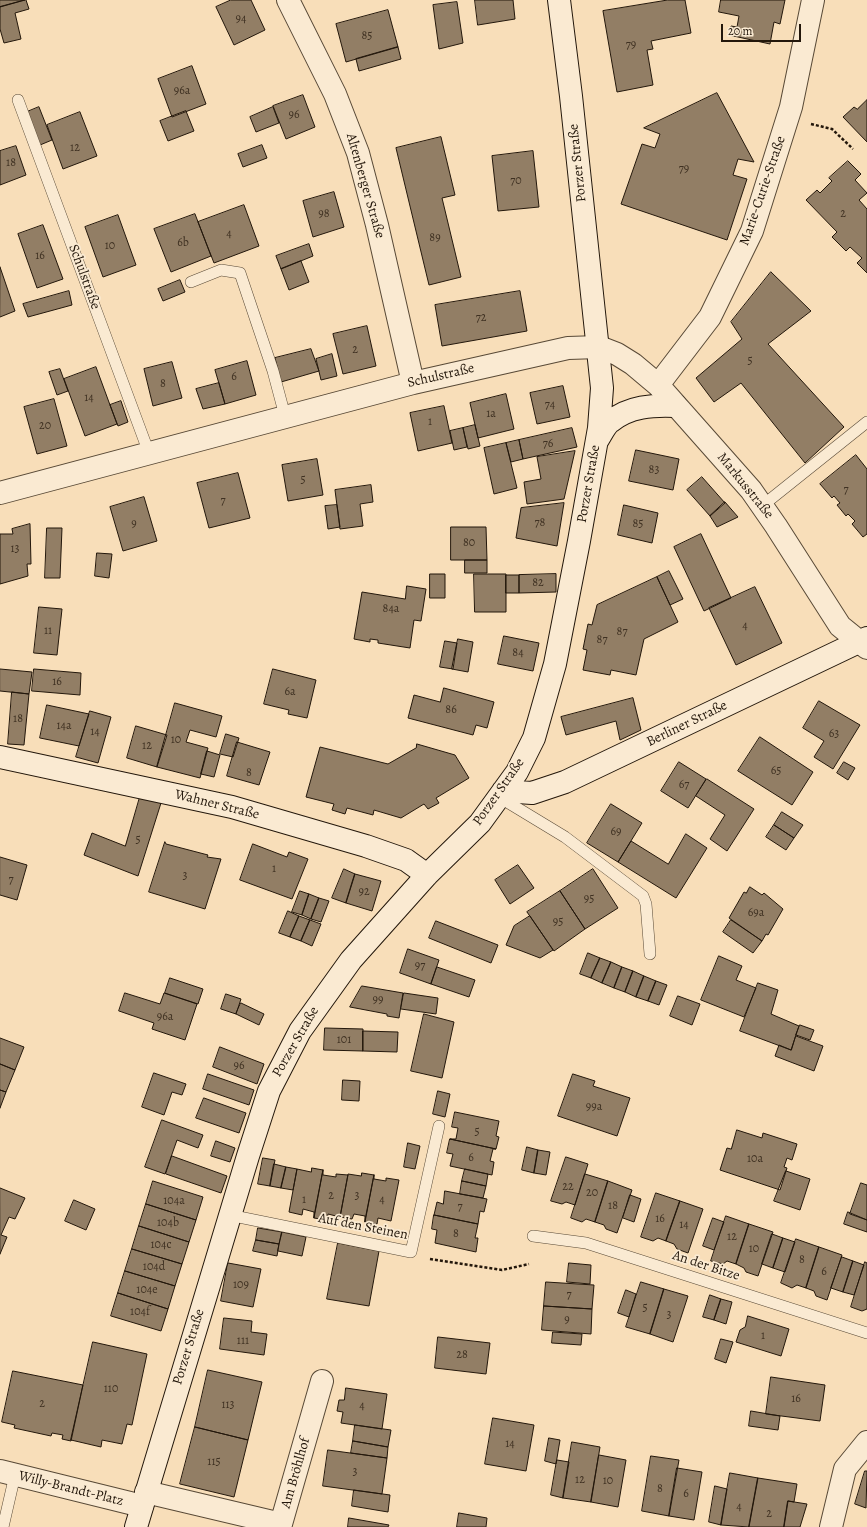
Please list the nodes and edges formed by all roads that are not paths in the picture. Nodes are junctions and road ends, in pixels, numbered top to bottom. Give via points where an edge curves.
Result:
1 (288, 0) edge
2 (559, 0) edge
3 (813, 0) edge
4 (18, 100) dead end
5 (190, 282) dead end
6 (599, 347) junction
7 (413, 383) junction
8 (658, 385) junction
9 (676, 406) junction
10 (285, 416) junction
11 (867, 422) edge
12 (597, 442) junction
13 (149, 453) junction
14 (0, 493) edge
15 (762, 506) junction
16 (865, 642) edge
17 (0, 757) edge
18 (501, 794) junction
19 (427, 875) junction
20 (650, 954) dead end
21 (439, 1126) dead end
22 (229, 1215) junction
23 (533, 1236) dead end
24 (867, 1333) edge
25 (322, 1381) dead end
26 (867, 1442) edge
27 (8, 1473) edge
28 (144, 1499) junction
29 (3, 1527) edge
30 (136, 1527) edge
31 (831, 1527) edge

1 - 7 street, Altenberger Straße via 335,94 358,153
2 - 6 street, Porzer Straße
3 - 8 street, Marie-Curie-Straße via 791,107 752,232 710,317
4 - 13 lane, Schulstraße
5 - 10 lane via 221,270 240,273 273,371
6 - 7 street, Schulstraße via 561,350
6 - 8 street, Markusstraße via 633,364
6 - 12 street, Porzer Straße via 602,388
7 - 10 street, Schulstraße
8 - 9 street, Markusstraße
9 - 12 street via 643,406 626,412 609,422
9 - 15 street, Markusstraße via 751,490
10 - 13 street, Schulstraße
11 - 15 lane
12 - 18 street, Porzer Straße via 546,700 534,738
13 - 14 street, Schulstraße
15 - 16 street, Markusstraße via 840,626
16 - 18 street, Berliner Straße via 566,782 532,793
17 - 19 street, Wahner Straße via 232,807 318,831 406,860
18 - 19 street, Porzer Straße via 480,823
18 - 20 lane via 565,837 643,896 646,904
19 - 22 street, Porzer Straße via 351,960 300,1031 269,1091
21 - 22 lane, Auf den Steinen via 411,1252
22 - 28 street, Porzer Straße
23 - 24 lane, An der Bitze via 586,1243
25 - 28 street, Am Bröhlhof via 281,1524
26 - 31 street via 845,1469
27 - 28 street, Willy-Brandt-Platz
27 - 29 lane
28 - 30 street, Porzer Straße

